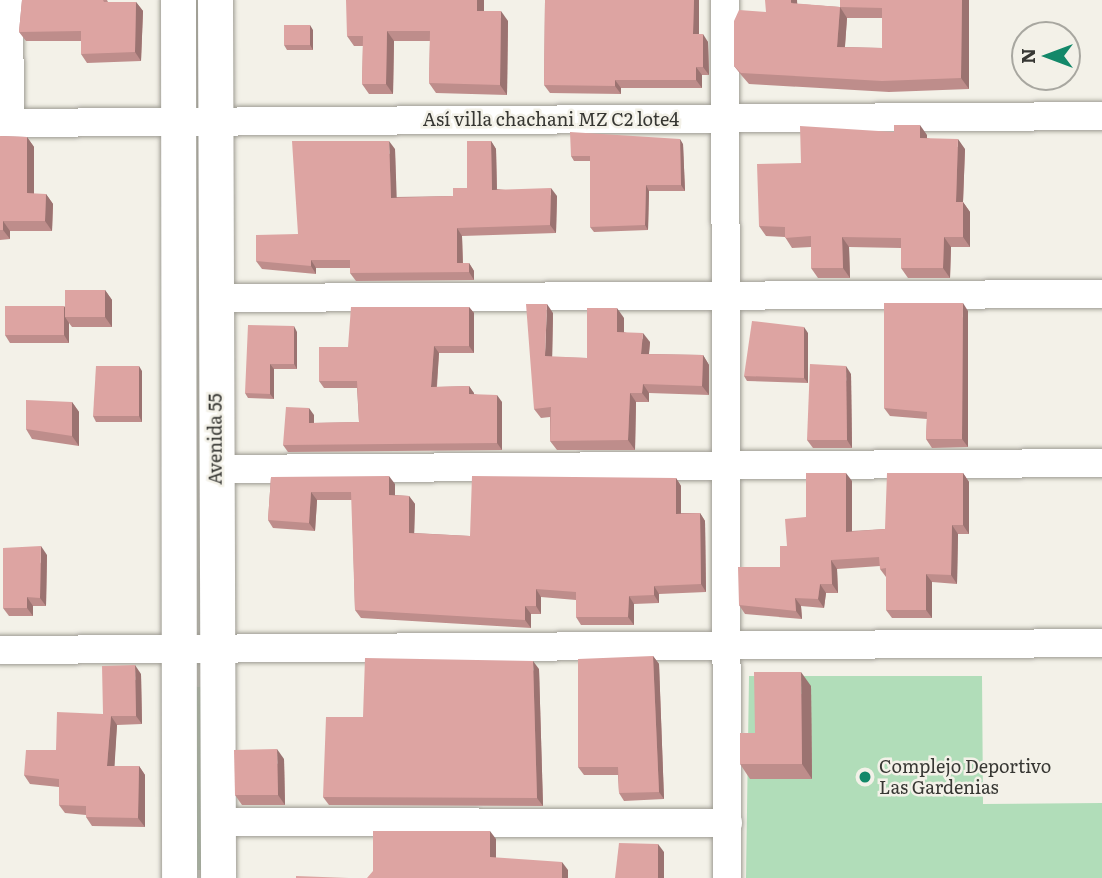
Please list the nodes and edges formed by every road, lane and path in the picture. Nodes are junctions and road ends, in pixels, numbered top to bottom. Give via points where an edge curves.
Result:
1 (9, 0) edge
2 (178, 0) edge
3 (215, 0) edge
4 (725, 0) edge
5 (1102, 116) edge
6 (725, 119) junction
7 (179, 121) junction
8 (216, 121) junction
9 (5, 123) edge
10 (1102, 294) edge
11 (216, 298) junction
12 (724, 298) junction
13 (1102, 463) edge
14 (725, 467) junction
15 (214, 470) junction
16 (1102, 643) edge
17 (728, 646) junction
18 (178, 648) junction
19 (215, 648) junction
20 (0, 650) edge
21 (217, 822) junction
22 (728, 823) junction
23 (179, 878) edge
24 (218, 878) edge
25 (727, 878) edge

1 - 9 street
2 - 7 street, Avenida 55
3 - 8 street, Avenida 55
4 - 6 street
5 - 6 street, Así villa chachani MZ C2 lote4
6 - 8 street, Así villa chachani MZ C2 lote4
6 - 12 street
7 - 8 street, Así villa chachani MZ C2 lote4
7 - 9 street, Así villa chachani MZ C2 lote4
7 - 18 street, Avenida 55
8 - 11 street, Avenida 55
10 - 12 street
11 - 12 street
11 - 15 street, Avenida 55
12 - 14 street
13 - 14 street
14 - 15 street
14 - 17 street
15 - 19 street, Avenida 55
16 - 17 street
17 - 19 street
17 - 22 street
18 - 19 street
18 - 20 street
18 - 23 street, Avenida 55
19 - 21 street, Avenida 55
21 - 22 street
21 - 24 street, Avenida 55
22 - 25 street

